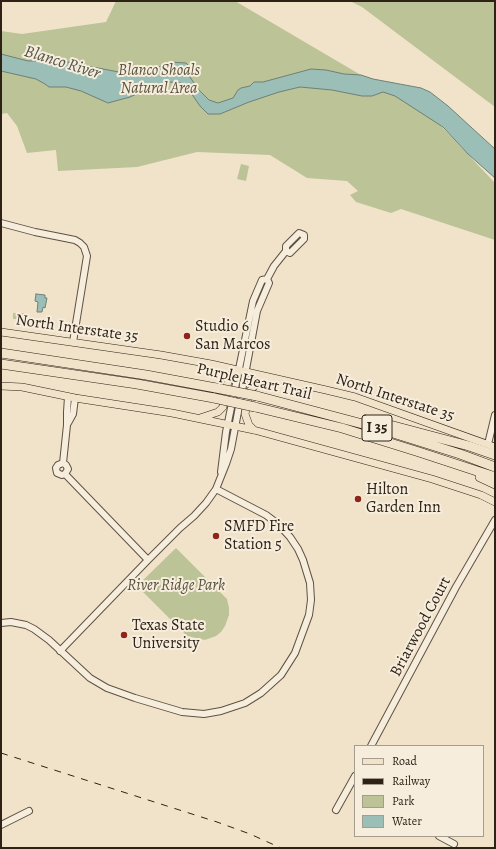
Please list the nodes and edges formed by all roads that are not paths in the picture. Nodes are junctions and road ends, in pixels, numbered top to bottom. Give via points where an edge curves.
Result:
1 (1, 223) edge
2 (286, 251) dead end
3 (1, 332) edge
4 (74, 342) junction
5 (1, 353) edge
6 (1, 364) edge
7 (211, 364) junction
8 (242, 372) junction
9 (273, 379) junction
10 (1, 386) edge
11 (258, 396) junction
12 (72, 397) junction
13 (495, 415) edge
14 (198, 418) junction
15 (231, 426) junction
16 (254, 430) junction
17 (491, 446) edge
18 (495, 455) edge
19 (439, 458) junction
20 (495, 467) edge
21 (495, 477) edge
22 (495, 484) edge
23 (216, 489) junction
24 (495, 502) edge
25 (495, 520) edge
26 (148, 560) junction
27 (1, 623) edge
28 (60, 651) junction
29 (372, 745) edge
30 (354, 778) edge
31 (336, 810) dead end
32 (29, 811) dead end
33 (1, 825) edge
34 (441, 837) edge
35 (454, 844) dead end

1 - 4 street via 75,240 84,247 87,256
2 - 8 street via 267,279 269,284 257,311
3 - 4 main road, North Interstate 35
4 - 7 main road, North Interstate 35
5 - 11 highway, Purple Heart Trail / I 35, bridge
6 - 19 highway, Purple Heart Trail / I 35, bridge via 214,398 342,428
7 - 8 main road, North Interstate 35
7 - 14 main road via 222,370 228,381 223,407 218,412
8 - 9 main road, North Interstate 35
8 - 15 street
9 - 16 main road via 259,382 251,387 249,392 245,414 249,426
9 - 17 main road, North Interstate 35 via 355,397
10 - 12 main road
11 - 18 highway via 387,424
11 - 20 highway, Purple Heart Trail / I 35 via 362,424
12 - 14 main road
12 - 26 street via 67,412 63,463 67,468 65,474
13 - 17 street
14 - 15 main road
15 - 16 main road
15 - 23 street via 231,449
16 - 24 main road via 432,479
19 - 21 highway, Purple Heart Trail / I 35
19 - 22 highway
23 - 26 street via 194,516
23 - 28 street via 278,524 293,542 306,567 310,583 309,615 297,647 281,675 245,703 204,714 182,712 107,688 90,678
25 - 29 street, Briarwood Court
26 - 28 street
27 - 28 street via 26,625 41,633
30 - 31 street
32 - 33 street
34 - 35 street

